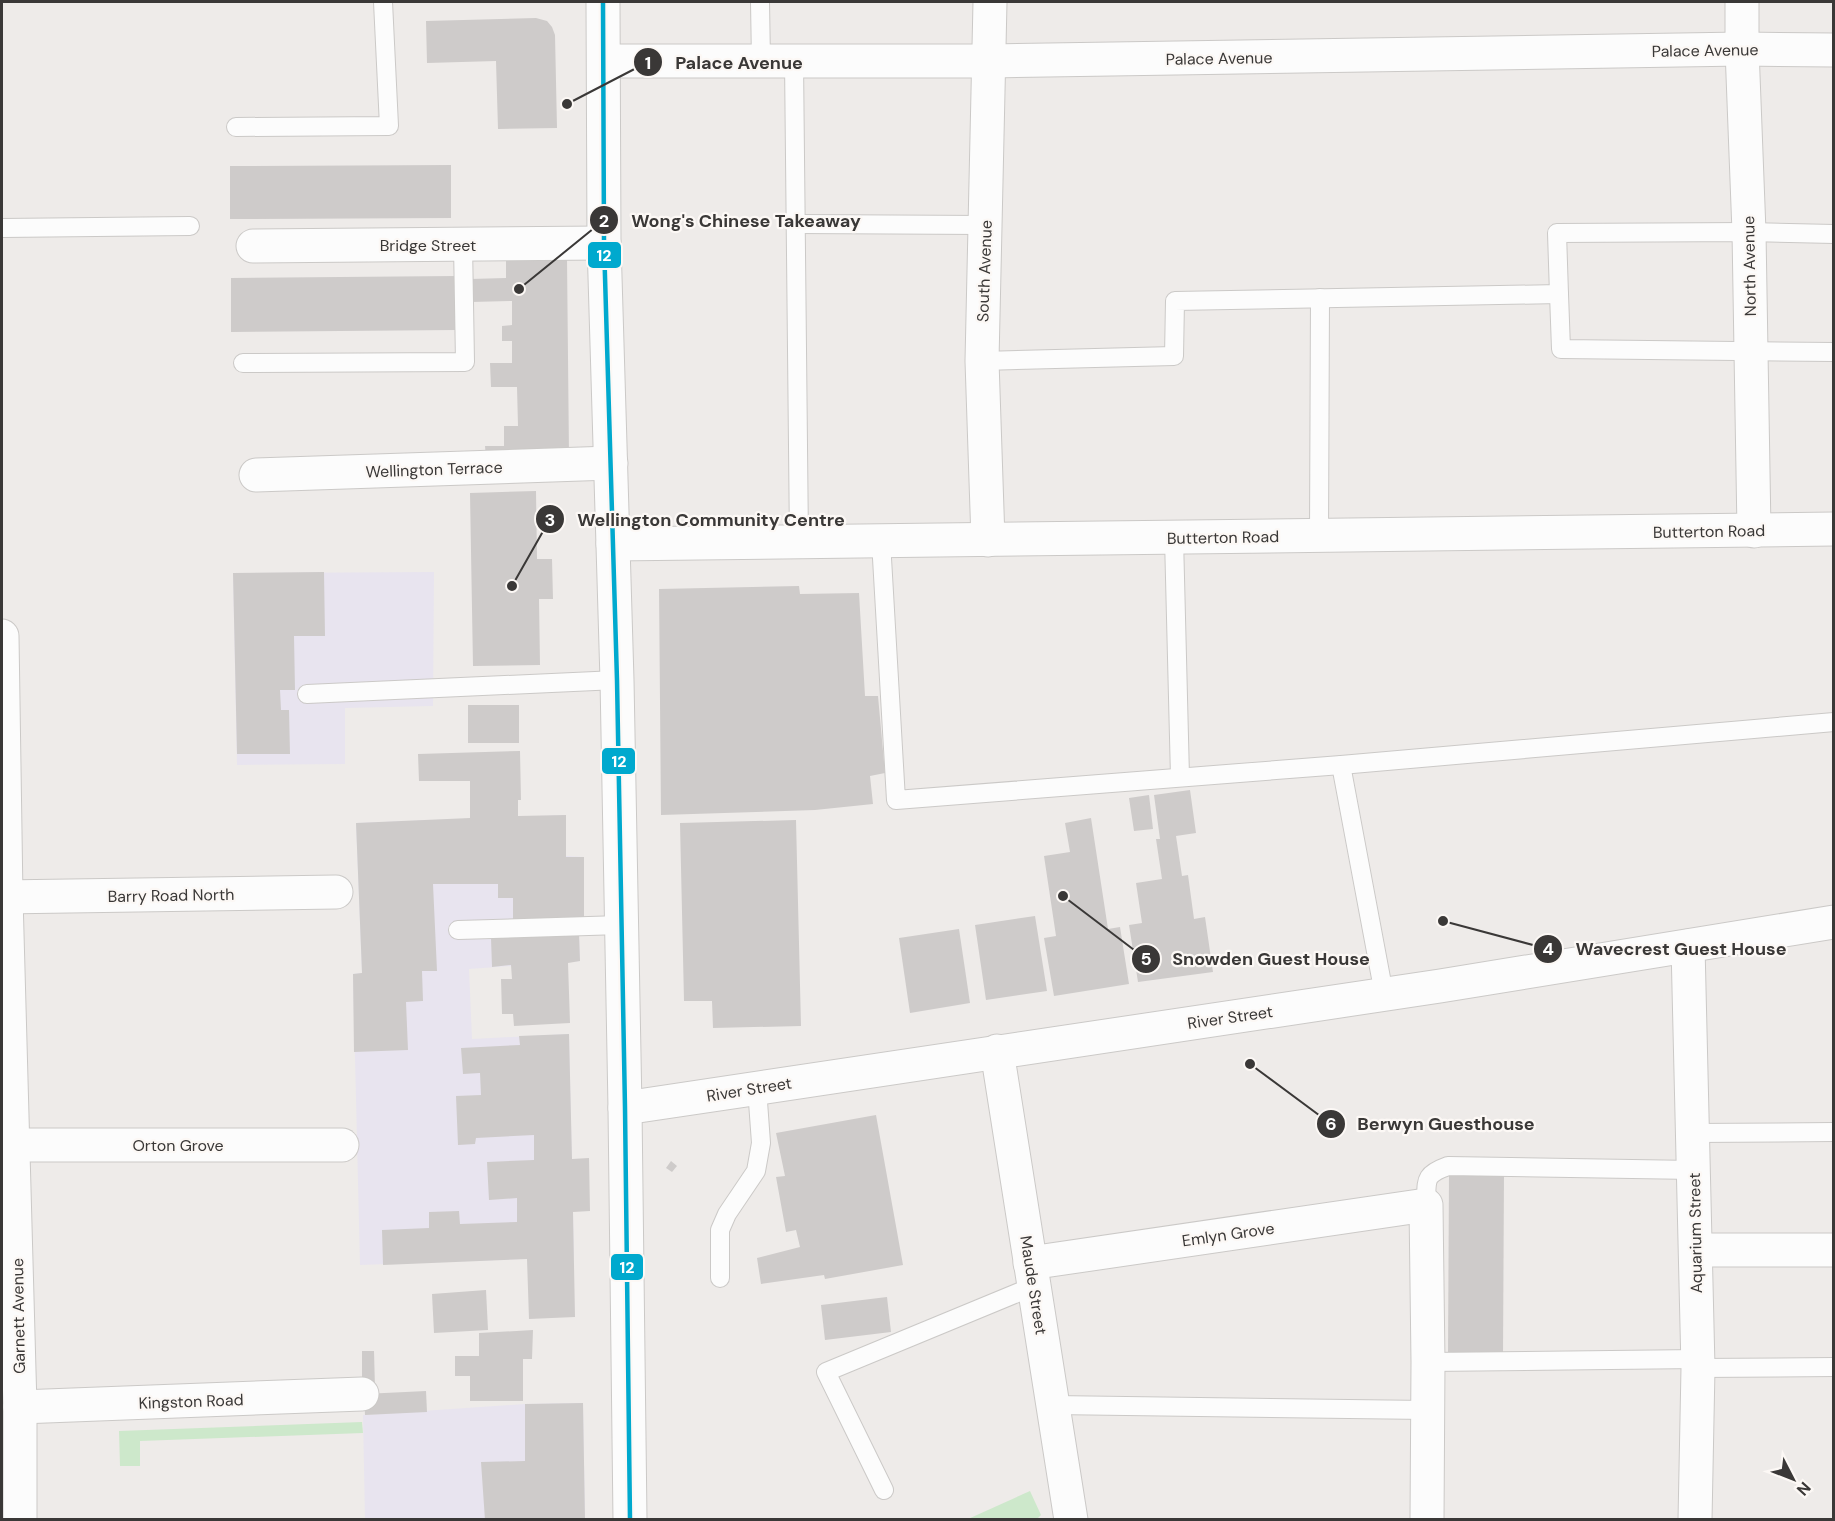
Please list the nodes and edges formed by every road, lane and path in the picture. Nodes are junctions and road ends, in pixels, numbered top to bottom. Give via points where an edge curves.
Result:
1 (383, 2) edge
2 (603, 2) edge
3 (760, 2) edge
4 (990, 2) edge
5 (1742, 2) edge
6 (1742, 49) junction
7 (1833, 50) edge
8 (604, 61) junction
9 (761, 61) junction
10 (794, 61) junction
11 (990, 62) junction
12 (236, 127) dead end
13 (796, 224) junction
14 (985, 225) junction
15 (190, 226) dead end
16 (2, 228) edge
17 (1749, 232) junction
18 (1833, 234) edge
19 (604, 243) junction
20 (463, 244) junction
21 (253, 246) dead end
22 (1558, 294) junction
23 (1320, 298) junction
24 (1750, 351) junction
25 (1833, 352) edge
26 (982, 361) junction
27 (243, 363) dead end
28 (611, 463) junction
29 (256, 475) dead end
30 (1833, 529) edge
31 (1754, 531) junction
32 (1319, 536) junction
33 (1174, 538) junction
34 (988, 540) junction
35 (882, 541) junction
36 (799, 542) junction
37 (613, 544) junction
38 (2, 636) edge
39 (617, 680) junction
40 (308, 694) dead end
41 (1833, 722) edge
42 (1341, 765) junction
43 (1180, 777) junction
44 (336, 892) dead end
45 (4, 897) edge
46 (1833, 922) edge
47 (621, 925) junction
48 (458, 930) dead end
49 (1688, 946) junction
50 (1384, 994) junction
51 (997, 1051) junction
52 (757, 1088) junction
53 (625, 1108) junction
54 (1833, 1132) edge
55 (1693, 1133) junction
56 (14, 1145) junction
57 (342, 1145) dead end
58 (1694, 1170) junction
59 (1426, 1205) junction
60 (1696, 1250) junction
61 (1833, 1250) edge
62 (1032, 1274) junction
63 (720, 1278) dead end
64 (1428, 1362) junction
65 (1698, 1364) junction
66 (1833, 1367) edge
67 (362, 1394) dead end
68 (1053, 1405) junction
69 (20, 1407) junction
70 (1427, 1410) junction
71 (884, 1490) dead end
72 (632, 1513) edge
73 (20, 1520) edge
74 (1071, 1520) edge
75 (1427, 1520) edge
76 (1695, 1520) edge

1 - 12 lane via 389,126
2 - 8 street
3 - 9 lane
4 - 11 street, South Avenue
5 - 6 street, North Avenue
6 - 7 street, Palace Avenue
6 - 11 street, Palace Avenue
6 - 17 street, North Avenue
8 - 9 street, Palace Avenue
8 - 19 street
9 - 10 street, Palace Avenue
10 - 11 street, Palace Avenue
10 - 13 lane
11 - 14 street, South Avenue
13 - 14 lane
13 - 36 lane
14 - 26 street, South Avenue
15 - 16 lane
17 - 18 lane
17 - 22 lane via 1557,233
17 - 24 street, North Avenue
19 - 20 street, Bridge Street
19 - 28 street
20 - 21 street, Bridge Street
20 - 27 lane via 465,362
22 - 23 lane
22 - 24 lane via 1561,349
23 - 26 lane via 1175,301 1174,356
23 - 32 lane
24 - 25 lane
24 - 31 street, North Avenue
26 - 34 street, South Avenue
28 - 29 street, Wellington Terrace
28 - 37 street
30 - 31 street, Butterton Road
31 - 32 street, Butterton Road
32 - 33 street, Butterton Road
33 - 34 street, Butterton Road
33 - 43 lane
34 - 35 street, Butterton Road
35 - 36 street, Butterton Road
35 - 43 lane via 896,800
36 - 37 street, Butterton Road
37 - 39 street
38 - 45 street, Garnett Avenue
39 - 40 lane
39 - 47 street
41 - 42 lane
42 - 43 lane
42 - 50 lane
44 - 45 street, Barry Road North
45 - 56 street, Garnett Avenue
46 - 49 street, River Street
47 - 48 lane
47 - 53 street
49 - 50 street, River Street
49 - 55 street, Aquarium Street
50 - 51 street, River Street
51 - 52 street, River Street
51 - 62 street, Maude Street
52 - 53 street, River Street
52 - 63 lane via 761,1143 756,1171 720,1230
53 - 72 street
54 - 55 lane
55 - 58 street, Aquarium Street
56 - 57 street, Orton Grove
56 - 69 street, Garnett Avenue
58 - 59 lane via 1448,1166 1434,1171 1427,1181
58 - 60 street, Aquarium Street
59 - 62 street, Emlyn Grove
59 - 64 street
60 - 61 street
60 - 65 street, Aquarium Street
62 - 68 street, Maude Street
62 - 71 lane via 826,1372
64 - 65 lane
64 - 70 street
65 - 66 lane
65 - 76 street, Aquarium Street
67 - 69 street, Kingston Road
68 - 70 lane
68 - 74 street, Maude Street
69 - 73 street, Garnett Avenue
70 - 75 street

